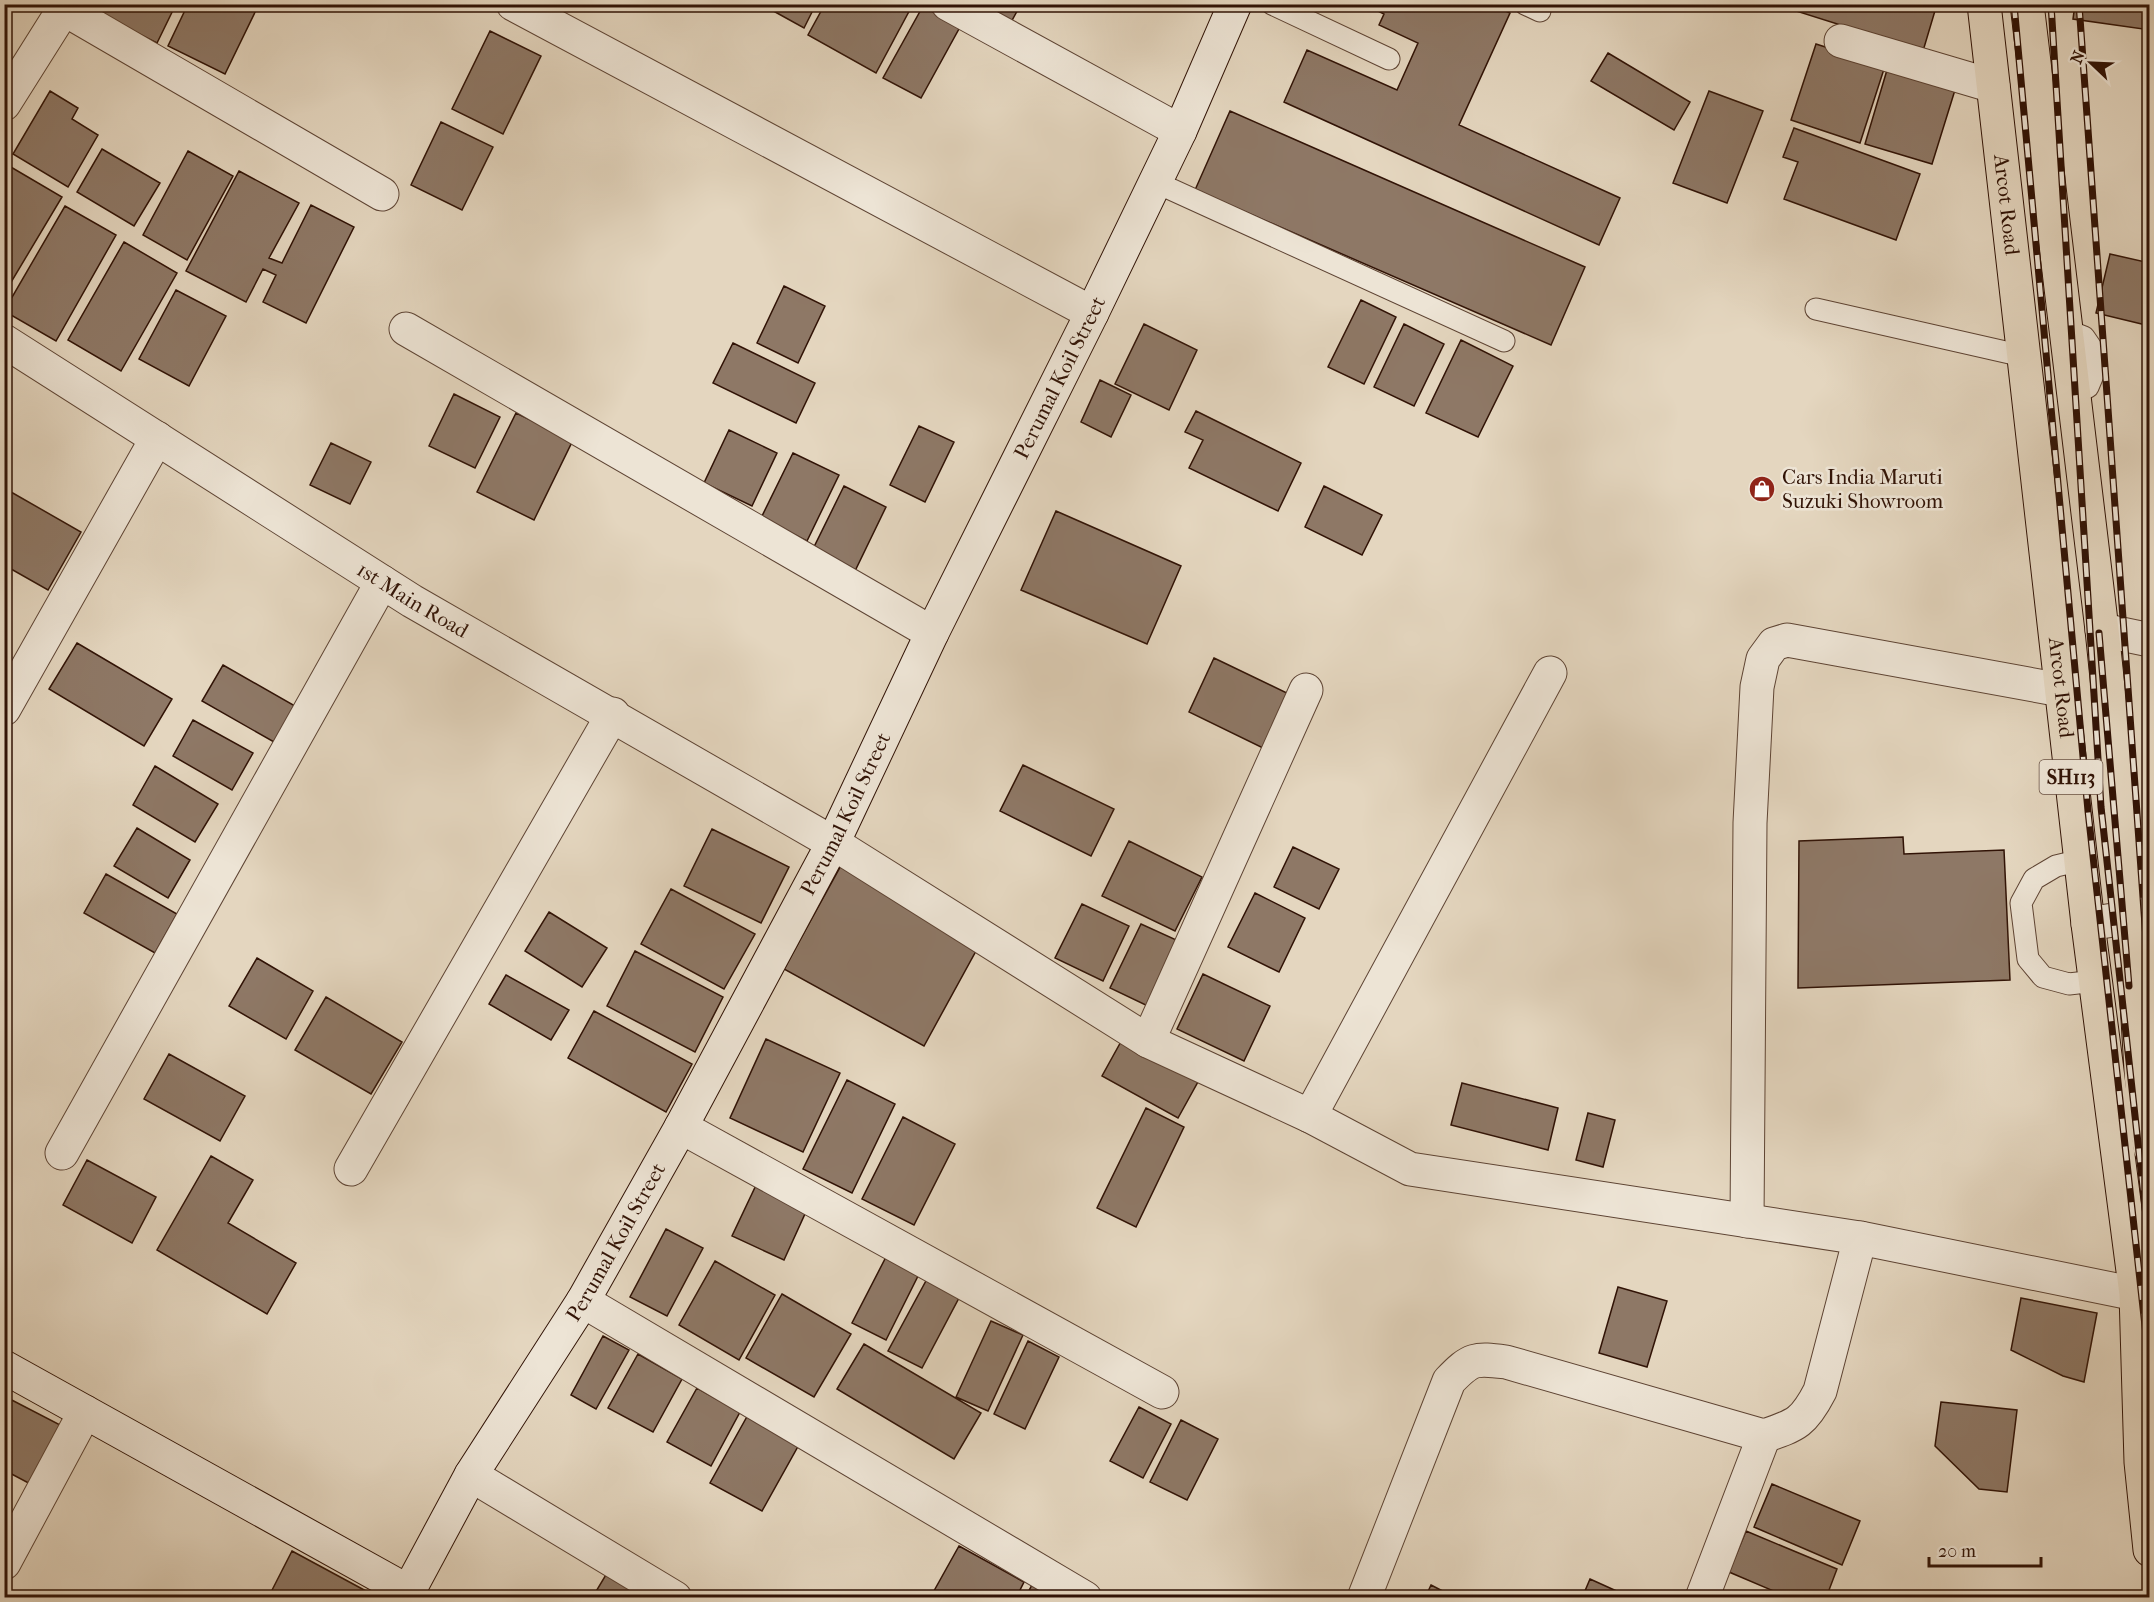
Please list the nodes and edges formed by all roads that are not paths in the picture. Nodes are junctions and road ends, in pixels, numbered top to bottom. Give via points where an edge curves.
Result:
1 (513, 4) edge
2 (948, 4) edge
3 (1235, 4) edge
4 (1272, 4) edge
5 (2027, 4) edge
6 (1992, 6) edge
7 (65, 7) edge
8 (1841, 41) dead end
9 (1389, 59) dead end
10 (1993, 86) junction
11 (4, 104) edge
12 (1180, 130) junction
13 (1155, 182) junction
14 (382, 194) dead end
15 (1816, 309) dead end
16 (1092, 313) junction
17 (406, 329) dead end
18 (4, 341) edge
19 (1504, 341) dead end
20 (2023, 356) junction
21 (157, 438) junction
22 (382, 582) junction
23 (2102, 630) junction
24 (932, 633) junction
25 (2150, 640) edge
26 (1550, 673) dead end
27 (1306, 690) dead end
28 (2061, 690) junction
29 (4, 709) edge
30 (613, 714) junction
31 (833, 843) junction
32 (2081, 861) junction
33 (2141, 919) edge
34 (2088, 924) junction
35 (2095, 981) junction
36 (1148, 1041) junction
37 (2146, 1105) edge
38 (1310, 1116) junction
39 (681, 1127) junction
40 (2150, 1148) edge
41 (63, 1153) dead end
42 (351, 1169) dead end
43 (1747, 1221) junction
44 (1860, 1238) junction
45 (2136, 1293) junction
46 (583, 1301) junction
47 (4, 1367) edge
48 (1162, 1392) dead end
49 (85, 1412) junction
50 (1764, 1436) junction
51 (471, 1475) junction
52 (2150, 1550) edge
53 (4, 1563) edge
54 (407, 1594) edge
55 (675, 1598) edge
56 (1085, 1598) edge
57 (1364, 1598) edge
58 (1702, 1598) edge

1 - 16 street
2 - 12 street
3 - 12 street, Perumal Koil Street
4 - 9 lane
5 - 23 main road, SH113
6 - 10 main road, Arcot Road / SH113
7 - 11 street
7 - 14 street
8 - 10 street
10 - 20 main road, Arcot Road / SH113
12 - 13 street, Perumal Koil Street
13 - 16 street, Perumal Koil Street
13 - 19 lane
15 - 20 lane
16 - 24 street, Perumal Koil Street
17 - 24 street
18 - 21 street, 1st Main Road
20 - 28 main road, Arcot Road / SH113
21 - 22 street, 1st Main Road
21 - 29 street
22 - 30 street, 1st Main Road
22 - 41 street
23 - 25 street
23 - 33 main road, SH113
24 - 31 street, Perumal Koil Street
26 - 38 street
27 - 36 street
28 - 32 main road, Arcot Road / SH113
28 - 43 street via 1787,640 1773,644 1763,659 1757,687 1750,823
30 - 31 street, 1st Main Road
30 - 42 street
31 - 36 street, 1st Main Road
31 - 39 street, Perumal Koil Street
32 - 34 main road, Arcot Road / SH113
32 - 35 lane via 2056,867 2034,879 2021,903 2028,959 2043,977 2069,984
33 - 34 street
33 - 37 main road, SH113
34 - 35 main road, Arcot Road / SH113
35 - 45 main road, Arcot Road / SH113
36 - 38 street, 1st Main Road
37 - 40 main road, SH113
38 - 43 street, 1st Main Road via 1410,1169
39 - 46 street, Perumal Koil Street
39 - 48 street
43 - 44 street, 1st Main Road
44 - 45 street, 1st Main Road
44 - 50 street via 1820,1391 1809,1412 1792,1427
45 - 52 main road, Arcot Road / SH113 via 2141,1462
46 - 51 street, Perumal Koil Street
46 - 56 street
47 - 49 street
49 - 53 street
49 - 54 street
50 - 57 street via 1506,1362 1479,1358 1449,1381
50 - 58 street
51 - 54 street, Perumal Koil Street
51 - 55 street

